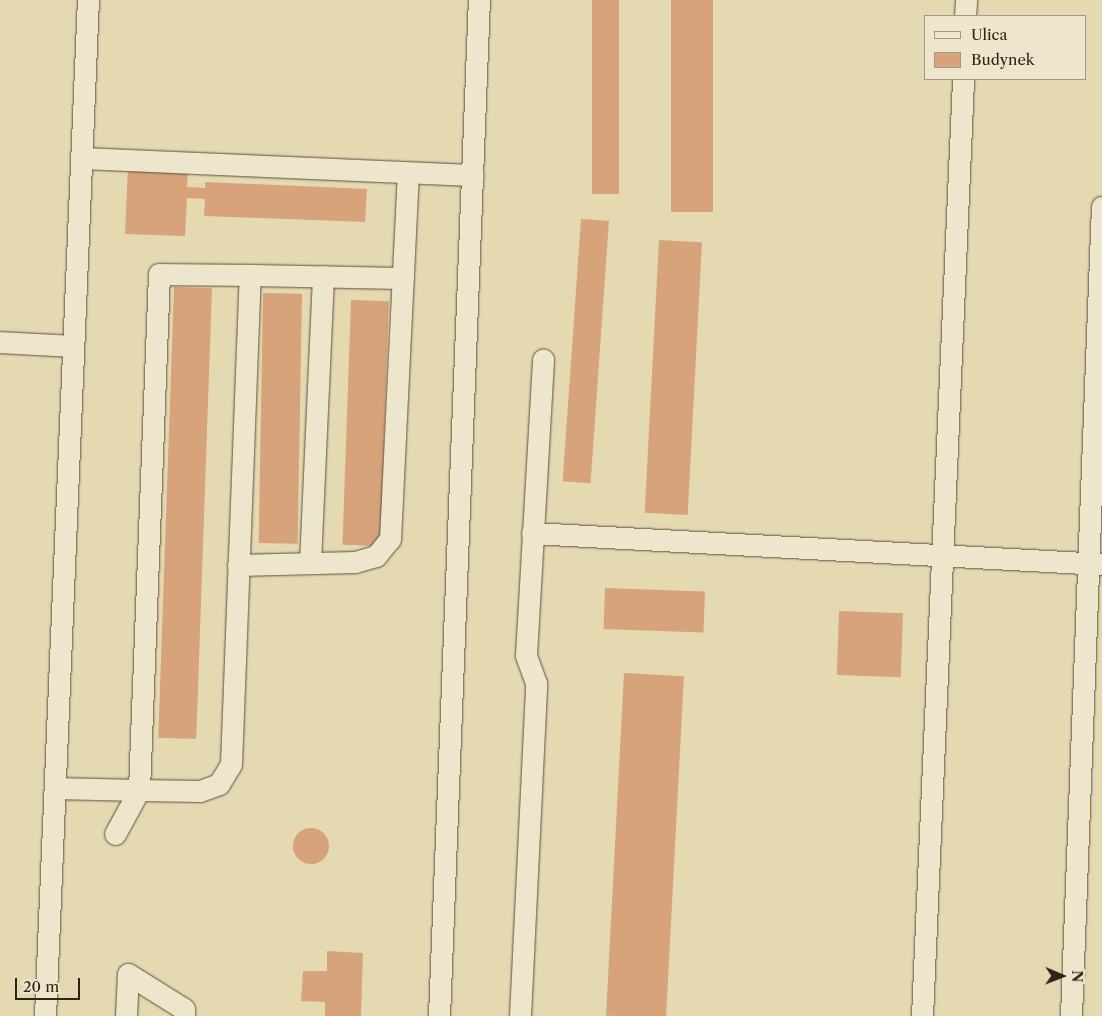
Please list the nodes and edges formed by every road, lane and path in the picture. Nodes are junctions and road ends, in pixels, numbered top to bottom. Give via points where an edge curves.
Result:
1 (88, 0) edge
2 (479, 0) edge
3 (966, 0) edge
4 (966, 15) edge
5 (963, 80) edge
6 (82, 158) junction
7 (408, 172) junction
8 (473, 175) junction
9 (1102, 207) edge
10 (250, 275) junction
11 (324, 276) junction
12 (403, 278) junction
13 (0, 342) edge
14 (74, 346) junction
15 (543, 359) dead end
16 (532, 533) junction
17 (942, 556) junction
18 (310, 564) junction
19 (1096, 564) edge
20 (238, 565) junction
21 (55, 788) junction
22 (139, 790) junction
23 (115, 834) dead end
24 (45, 1016) edge
25 (126, 1016) edge
26 (184, 1016) edge
27 (439, 1016) edge
28 (520, 1016) edge
29 (922, 1016) edge
30 (1071, 1016) edge

1 - 6 lane
2 - 8 lane
3 - 4 lane
5 - 17 lane
6 - 7 lane
6 - 14 lane
7 - 8 lane
7 - 12 lane
8 - 27 lane
9 - 19 lane
10 - 11 lane
10 - 20 lane
10 - 22 lane via 159,274
11 - 12 lane
11 - 18 lane
12 - 18 lane via 390,539 385,548 366,560
13 - 14 lane
14 - 21 lane
15 - 16 lane
16 - 17 lane
16 - 28 lane via 526,655 536,683
17 - 19 lane
17 - 29 lane
18 - 20 lane
19 - 30 lane
20 - 22 lane via 231,764 219,784 200,791
21 - 22 lane
21 - 24 lane
22 - 23 lane
25 - 26 lane via 128,974 184,1009

